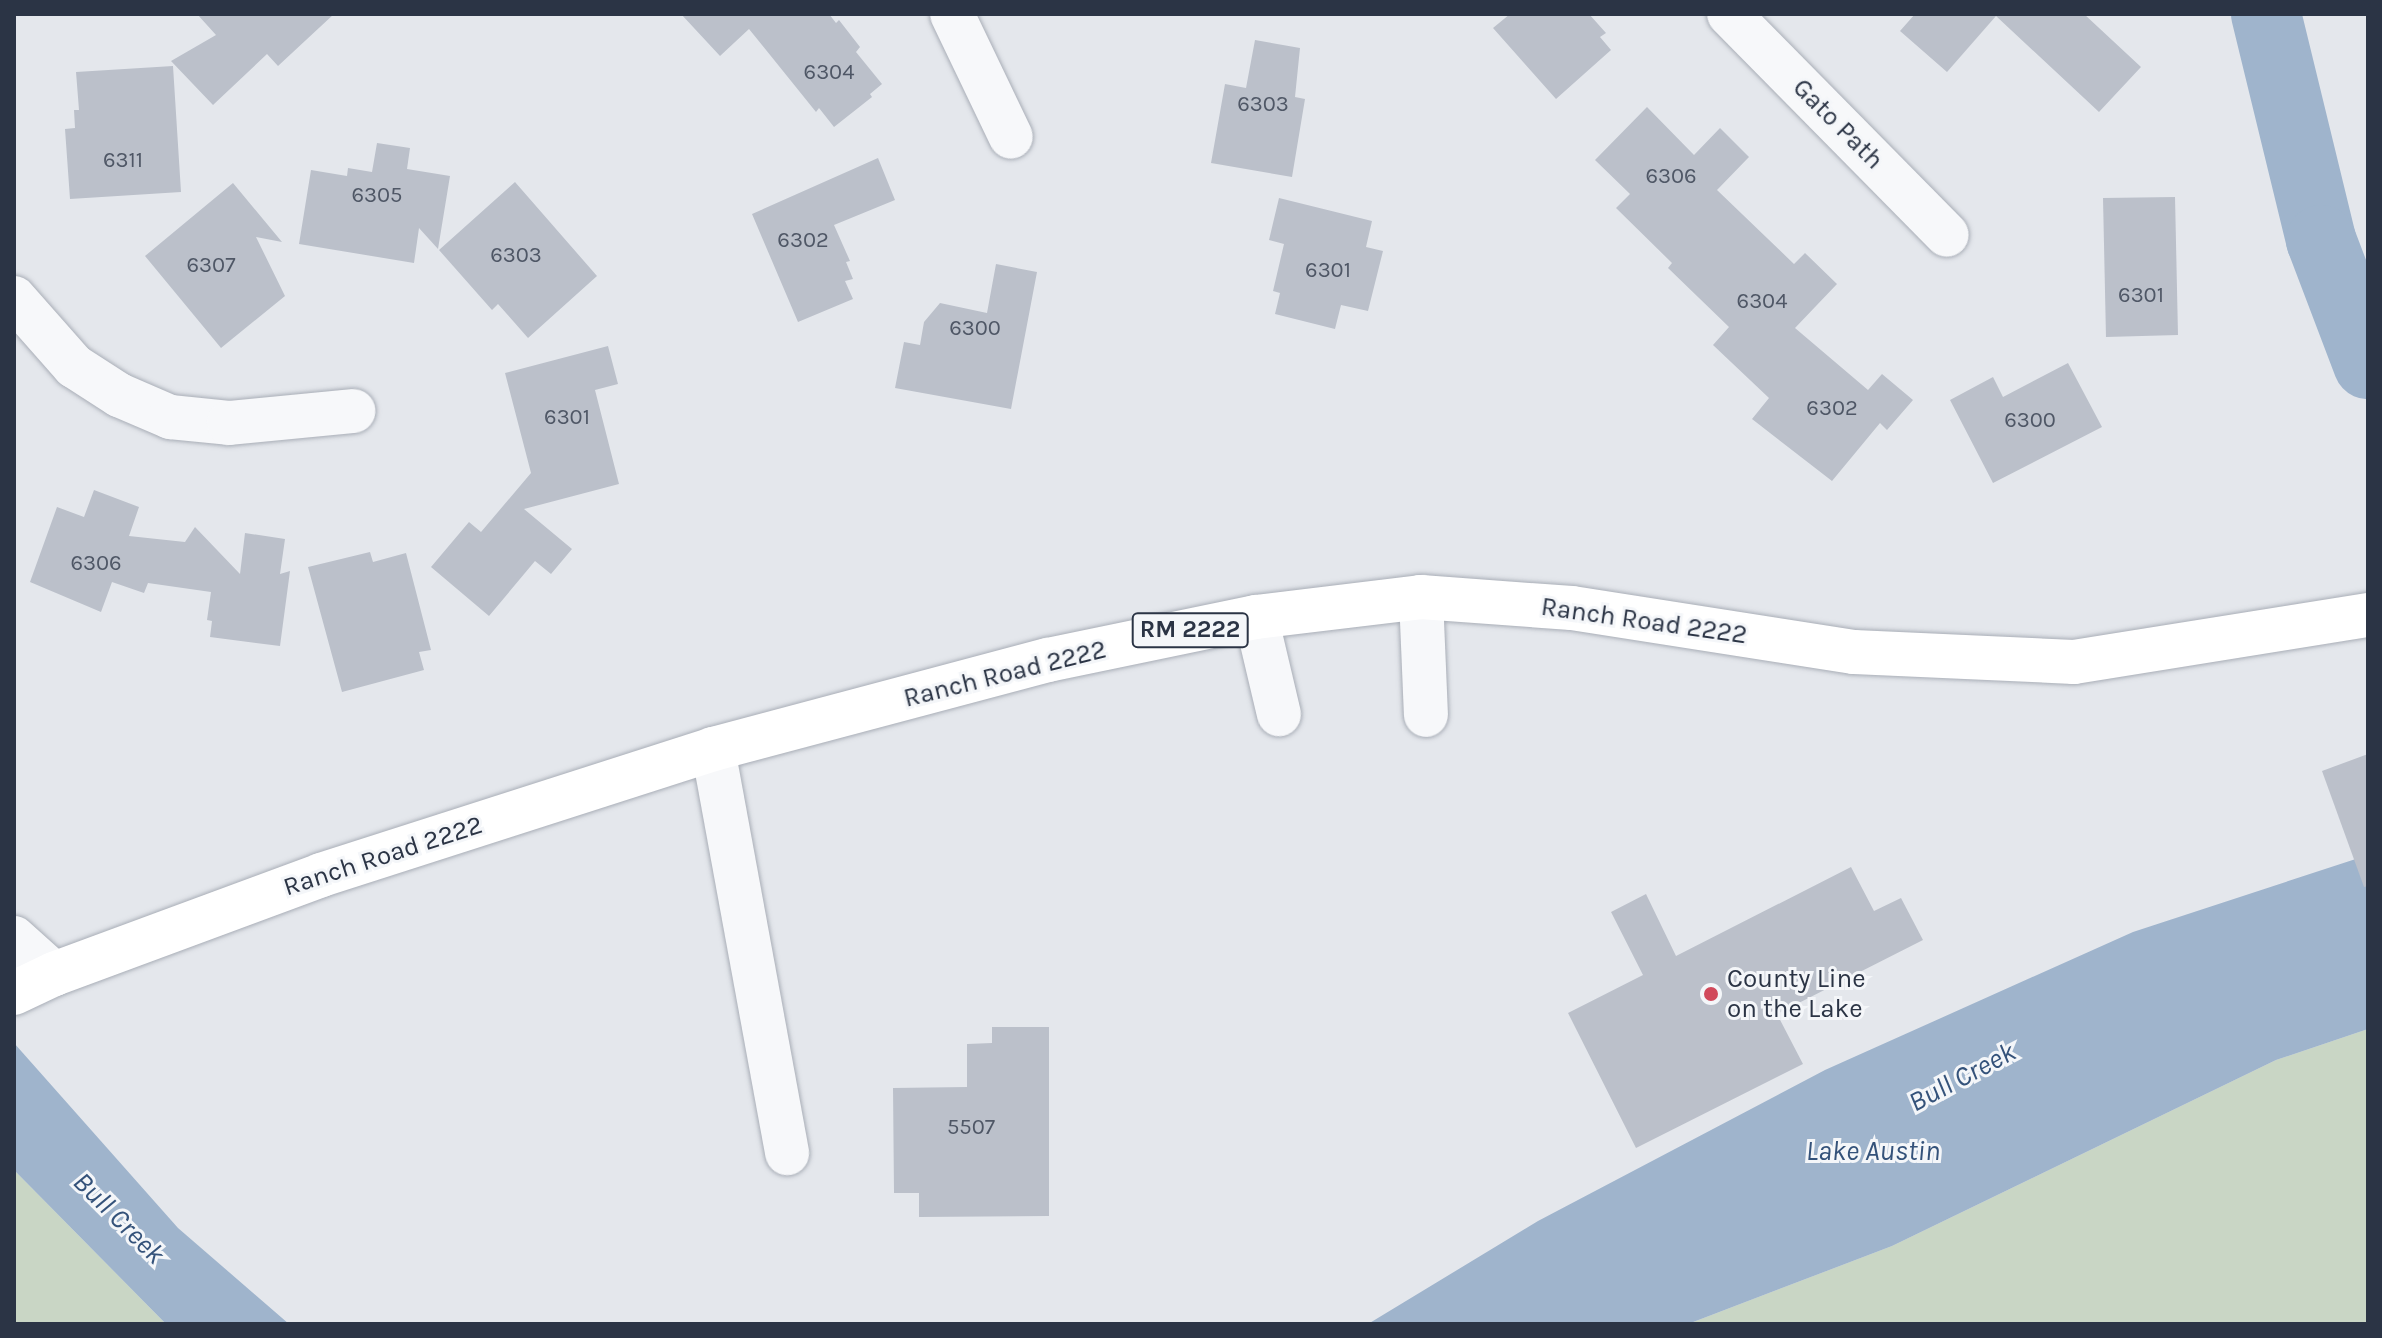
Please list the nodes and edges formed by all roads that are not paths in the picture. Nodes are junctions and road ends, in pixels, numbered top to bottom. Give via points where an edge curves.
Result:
1 (952, 14) edge
2 (1729, 14) edge
3 (1011, 137) dead end
4 (1947, 235) dead end
5 (14, 298) edge
6 (353, 411) dead end
7 (1421, 597) junction
8 (2368, 615) edge
9 (1256, 617) junction
10 (1279, 714) dead end
11 (1426, 715) dead end
12 (713, 749) junction
13 (14, 938) edge
14 (54, 974) junction
15 (14, 993) edge
16 (787, 1153) dead end

1 - 3 street
2 - 4 street, Gato Path
5 - 6 street via 74,366 119,395 170,417 229,423
7 - 8 main road, Ranch Road 2222 / RM 2222 via 1572,608 1854,652 2074,662
7 - 9 main road, Ranch Road 2222 / RM 2222
7 - 11 street
9 - 10 street
9 - 12 main road, Ranch Road 2222 / RM 2222 via 1048,660
12 - 14 main road, Ranch Road 2222 / RM 2222 via 321,875
12 - 16 street
13 - 14 street
14 - 15 main road, Ranch Road 2222 / RM 2222

